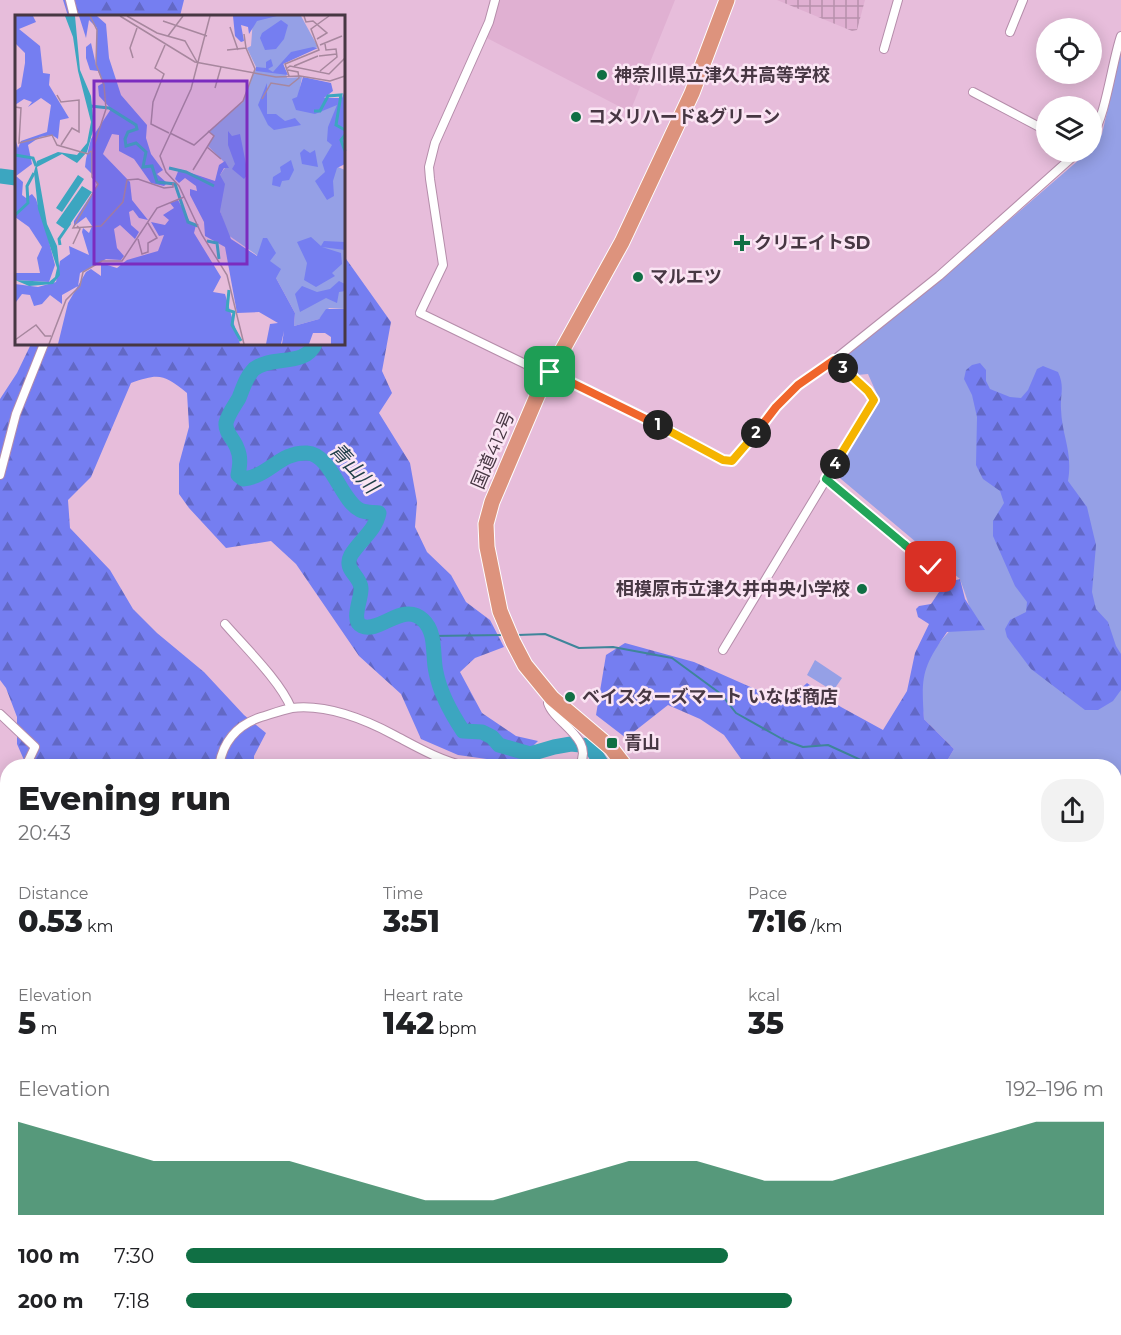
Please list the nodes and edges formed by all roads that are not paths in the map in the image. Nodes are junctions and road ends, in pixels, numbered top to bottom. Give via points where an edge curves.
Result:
1 (70, 0) edge
2 (495, 0) edge
3 (728, 0) edge
4 (898, 0) edge
5 (1023, 0) edge
6 (74, 15) edge
7 (1010, 32) dead end
8 (1121, 36) edge
9 (884, 49) dead end
10 (973, 92) dead end
11 (1102, 108) edge
12 (1036, 125) edge
13 (1067, 162) edge
14 (44, 345) edge
15 (834, 360) junction
16 (549, 373) junction
17 (0, 475) edge
18 (826, 479) junction
19 (931, 567) dead end
20 (225, 624) dead end
21 (723, 650) dead end
22 (552, 698) junction
23 (291, 708) junction
24 (0, 714) edge
25 (30, 759) edge
26 (221, 759) edge
27 (443, 759) edge
28 (582, 759) edge
29 (620, 759) edge

1 - 6 street
2 - 16 street via 431,155 430,179 443,265 420,313
3 - 16 highway, 国道412号 via 692,93 622,242
4 - 9 street
5 - 7 street
8 - 11 street
10 - 12 street
13 - 15 street via 939,276
14 - 17 street via 16,414
15 - 16 street via 798,385 732,461
15 - 18 street via 874,400
16 - 22 highway, 国道412号 via 486,524 500,611 525,665
18 - 19 street
18 - 21 street
20 - 23 street
22 - 28 street via 549,708 573,732 582,748
22 - 29 highway, 国道412号
23 - 26 street via 254,719 240,728 226,744
23 - 27 street via 316,708 344,715
24 - 25 street via 36,747

